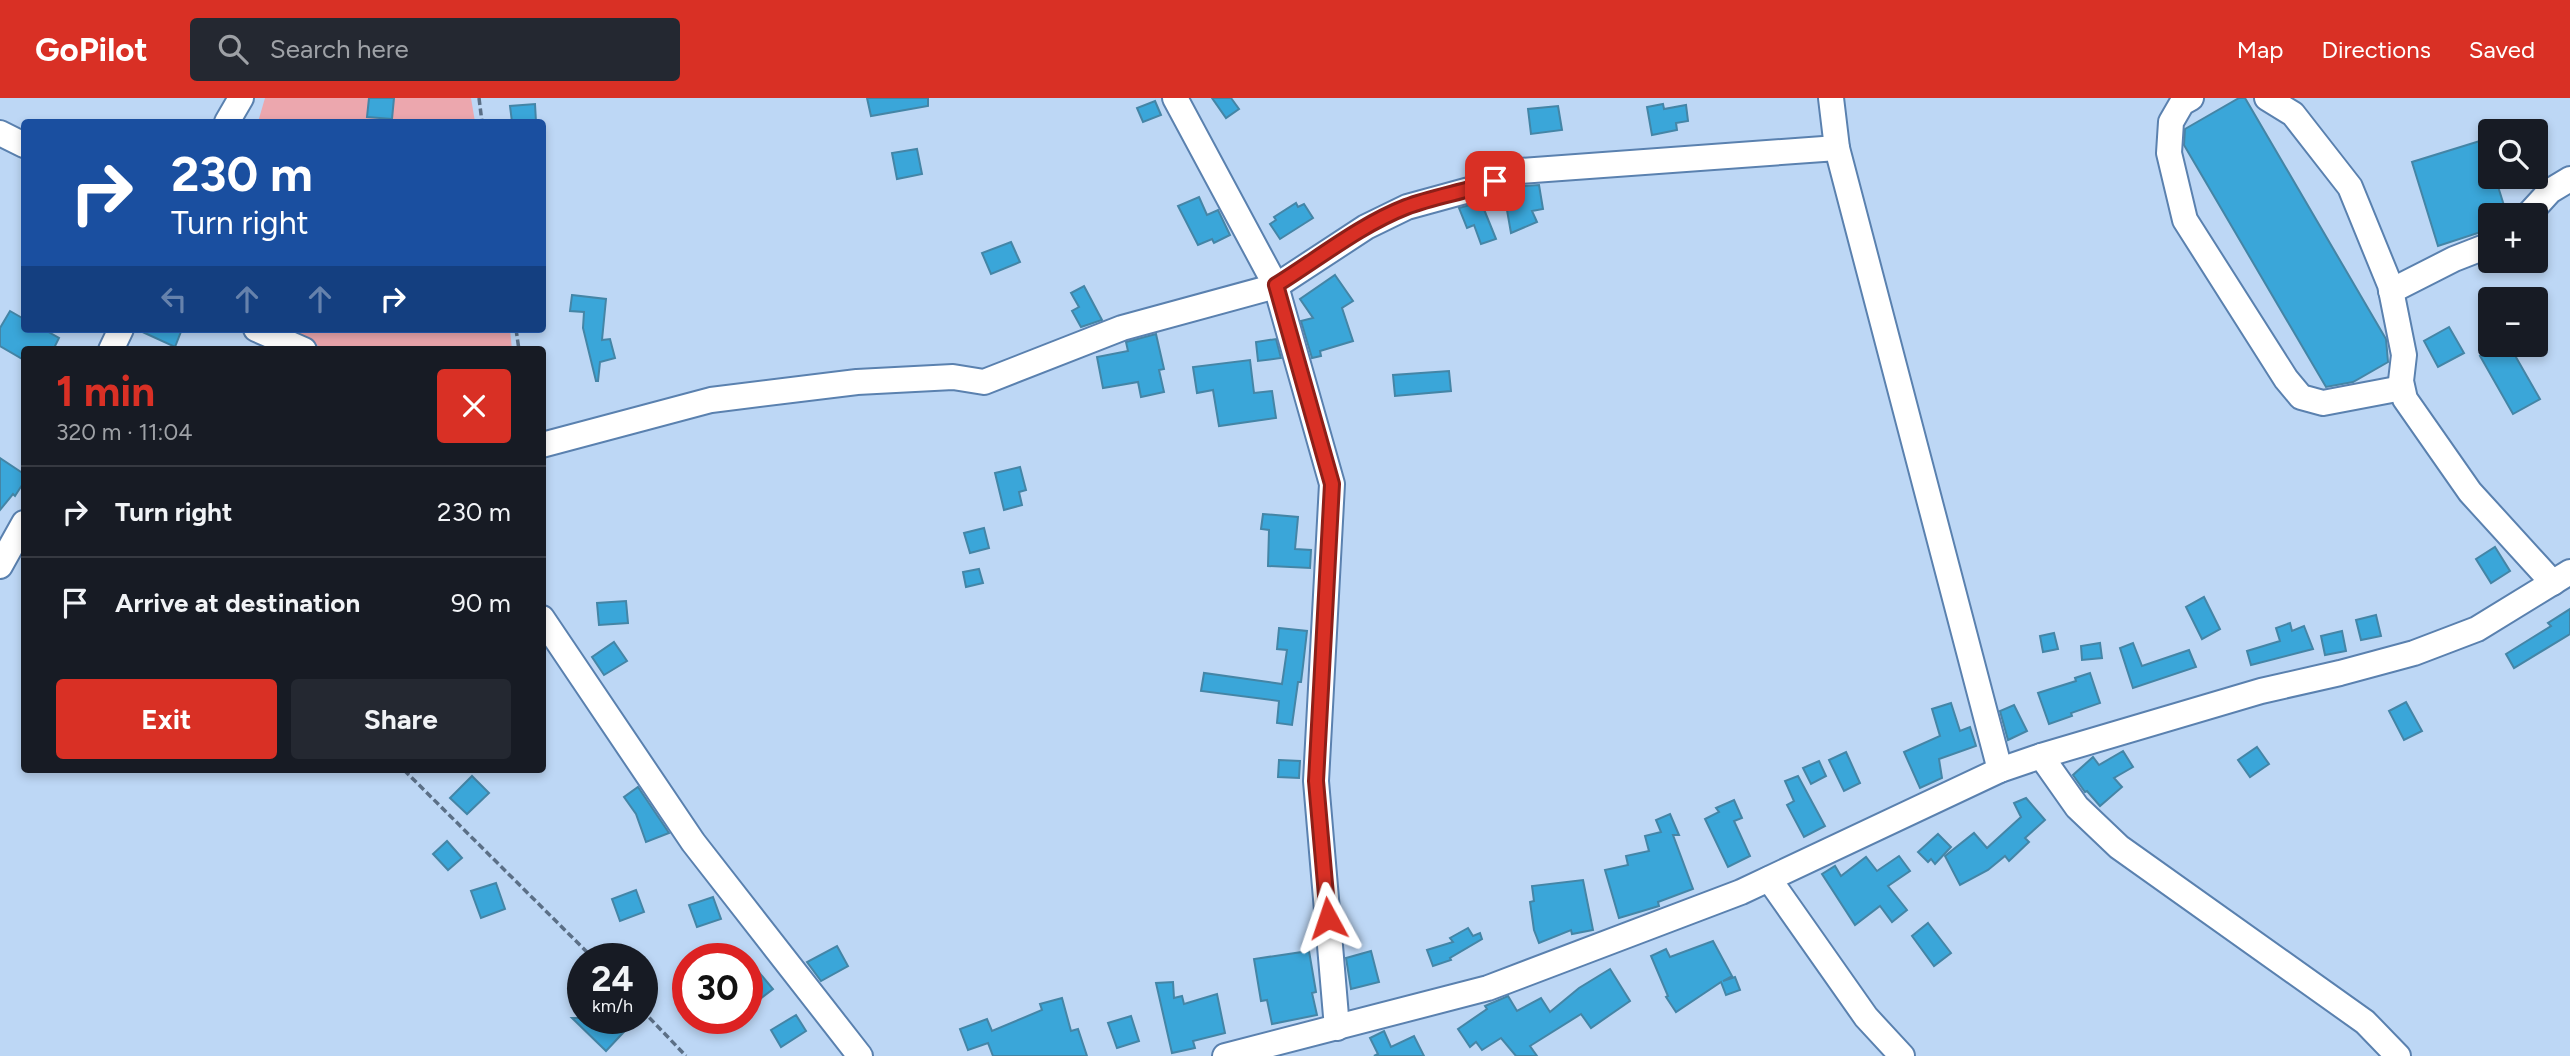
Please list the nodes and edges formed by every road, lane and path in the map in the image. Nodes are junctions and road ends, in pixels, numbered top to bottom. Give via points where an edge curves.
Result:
1 (241, 98) edge
2 (479, 98) edge
3 (1175, 98) edge
4 (1831, 98) edge
5 (2190, 98) edge
6 (2267, 98) edge
7 (229, 119) edge
8 (482, 119) edge
9 (0, 133) edge
10 (21, 144) edge
11 (1837, 148) junction
12 (2570, 179) edge
13 (2539, 203) edge
14 (2478, 250) edge
15 (1276, 285) junction
16 (2391, 291) junction
17 (265, 333) edge
18 (295, 346) edge
19 (2403, 388) junction
20 (546, 444) edge
21 (21, 528) edge
22 (0, 566) edge
23 (2561, 577) edge
24 (546, 624) edge
25 (2040, 756) junction
26 (2000, 770) junction
27 (407, 773) edge
28 (1769, 879) junction
29 (578, 943) edge
30 (658, 1027) edge
31 (1337, 1028) junction
32 (686, 1056) edge
33 (860, 1056) edge
34 (1225, 1056) edge
35 (1902, 1056) edge
36 (2398, 1056) edge

1 - 7 street
2 - 8 path
3 - 15 street
4 - 11 street
5 - 19 street via 2171,122 2169,153 2185,220 2286,379 2301,397 2323,403
6 - 16 street via 2293,114 2350,187
9 - 10 street
11 - 15 street via 1520,171 1406,207
11 - 26 street
12 - 13 street
14 - 16 street
15 - 20 street via 1122,328 984,383 953,377 857,382 711,400
15 - 31 street via 1332,484 1316,781
16 - 19 street via 2404,355
17 - 18 street
19 - 23 street via 2405,399 2470,492
21 - 22 street
23 - 25 street via 2477,629 2414,653 2261,691
24 - 33 street via 693,842
25 - 26 street
25 - 36 street via 2077,807 2119,847 2365,1021
26 - 28 street
27 - 29 path
28 - 31 street via 1488,988
28 - 35 street via 1866,1017
30 - 32 path
31 - 34 street

